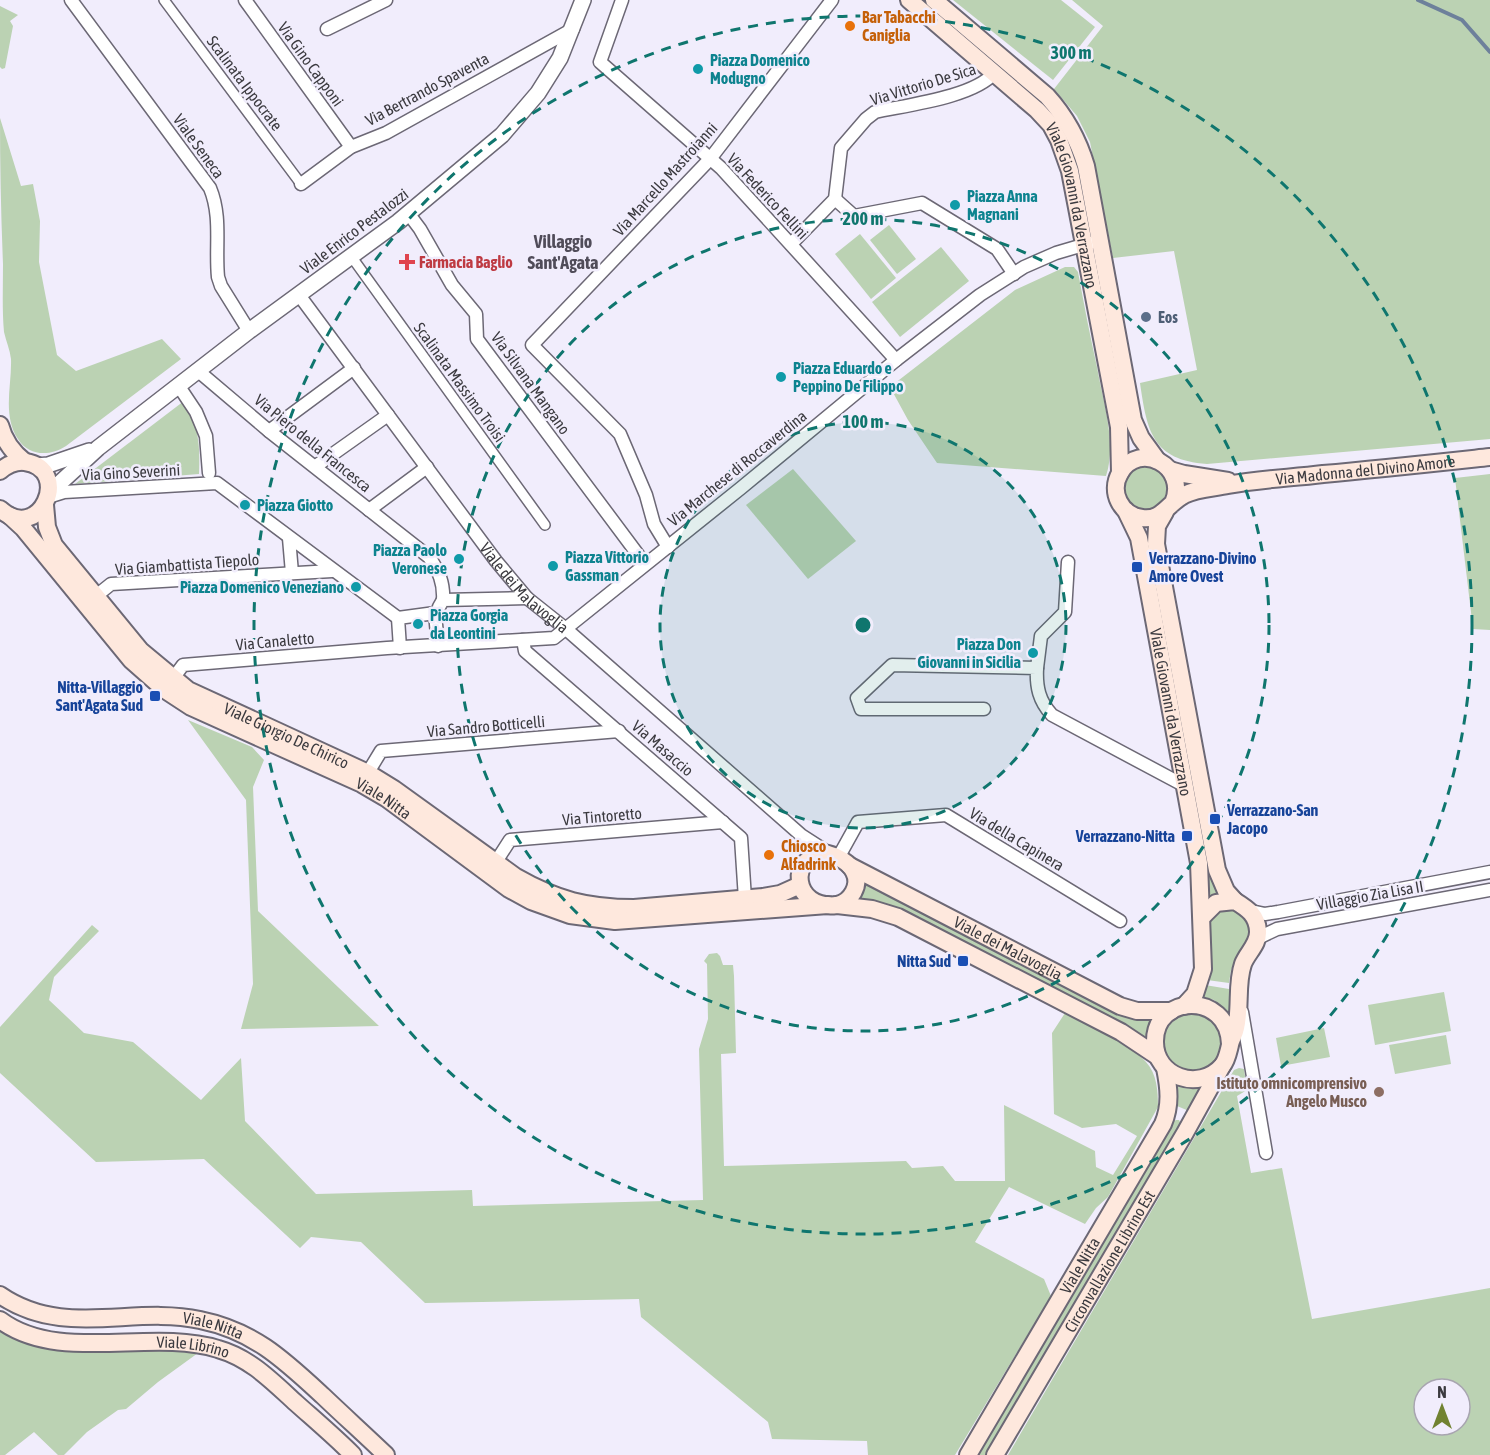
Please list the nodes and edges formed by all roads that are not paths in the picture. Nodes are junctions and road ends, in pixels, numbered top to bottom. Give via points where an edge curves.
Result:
1 (71, 0) edge
2 (164, 0) edge
3 (245, 0) edge
4 (386, 0) edge
5 (583, 0) edge
6 (622, 0) edge
7 (832, 0) edge
8 (909, 0) edge
9 (934, 0) edge
10 (327, 29) dead end
11 (573, 29) junction
12 (994, 73) junction
13 (351, 147) junction
14 (710, 159) junction
15 (301, 184) joint
16 (835, 200) junction
17 (408, 213) junction
18 (1092, 242) junction
19 (791, 244) junction
20 (351, 256) junction
21 (1014, 274) junction
22 (299, 295) junction
23 (249, 331) junction
24 (896, 360) junction
25 (354, 368) junction
26 (1116, 369) junction
27 (197, 370) junction
28 (178, 385) junction
29 (388, 415) junction
30 (0, 425) edge
31 (269, 431) junction
32 (98, 448) junction
33 (1490, 457) edge
34 (1156, 459) junction
35 (31, 464) junction
36 (316, 466) junction
37 (427, 467) junction
38 (1170, 470) junction
39 (0, 471) edge
40 (1120, 473) junction
41 (213, 478) junction
42 (1240, 483) junction
43 (47, 498) junction
44 (1169, 508) junction
45 (369, 510) junction
46 (1126, 511) junction
47 (4, 513) edge
48 (545, 525) dead end
49 (289, 538) junction
50 (668, 547) junction
51 (1068, 562) dead end
52 (645, 564) junction
53 (332, 571) junction
54 (288, 573) junction
55 (527, 598) junction
56 (91, 600) junction
57 (443, 600) junction
58 (435, 613) junction
59 (398, 618) junction
60 (566, 629) junction
61 (523, 640) junction
62 (438, 646) junction
63 (400, 648) junction
64 (1037, 668) junction
65 (169, 684) junction
66 (984, 710) dead end
67 (619, 731) junction
68 (365, 778) junction
69 (1185, 786) junction
70 (723, 822) junction
71 (801, 835) junction
72 (840, 860) junction
73 (805, 863) junction
74 (492, 868) junction
75 (1490, 872) edge
76 (800, 885) junction
77 (1490, 890) edge
78 (745, 899) junction
79 (1235, 901) junction
80 (832, 905) junction
81 (1251, 911) junction
82 (1202, 917) junction
83 (1120, 921) dead end
84 (1258, 938) junction
85 (1239, 1000) junction
86 (1178, 1008) junction
87 (1230, 1044) junction
88 (1250, 1054) junction
89 (1161, 1062) junction
90 (1224, 1063) junction
91 (1266, 1153) dead end
92 (0, 1295) edge
93 (0, 1320) edge
94 (353, 1455) edge
95 (386, 1455) edge
96 (968, 1455) edge
97 (995, 1455) edge

1 - 23 street, Viale Seneca via 210,188 218,217 218,277
2 - 15 street, Scalinata Ippocrate
3 - 13 street, Via Gino Capponi
4 - 10 street
5 - 11 street, Viale Enrico Pestalozzi
6 - 14 street, Via Federico Fellini via 600,62
7 - 14 street, Via Marcello Mastroianni
8 - 12 main road, Viale Giovanni da Verrazzano
9 - 18 main road, Viale Giovanni da Verrazzano via 1047,96 1064,117 1086,166
11 - 13 street, Via Bertrando Spaventa via 386,133
11 - 17 street, Viale Enrico Pestalozzi via 538,93 502,135
12 - 16 street, Via Vittorio De Sica via 987,82 967,91 875,112 866,119 841,148
12 - 18 main road, Viale Giovanni da Verrazzano via 1051,125
13 - 15 street, Via Bertrando Spaventa
14 - 19 street, Via Federico Fellini
14 - 50 street, Via Marcello Mastroianni via 532,345 620,434 654,524
16 - 19 street
16 - 21 street via 854,216 922,203 997,249
17 - 20 street, Viale Enrico Pestalozzi
17 - 52 street, Via Silvana Mangano via 452,285 476,314 477,339
18 - 21 street, Via Marchese di Roccaverdina via 1056,253
18 - 26 main road, Viale Giovanni da Verrazzano
19 - 24 street, Via Federico Fellini
20 - 22 street, Viale Enrico Pestalozzi
20 - 48 street, Scalinata Massimo Troisi
21 - 24 street, Via Marchese di Roccaverdina via 980,295
22 - 23 street, Viale Enrico Pestalozzi
22 - 25 street, Viale dei Malavoglia
23 - 27 street, Viale Enrico Pestalozzi
24 - 50 street, Via Marchese di Roccaverdina
25 - 29 street, Viale dei Malavoglia
25 - 31 street
26 - 34 main road, Viale Giovanni da Verrazzano via 1136,429
26 - 40 main road, Viale Giovanni da Verrazzano
27 - 28 street, Viale Enrico Pestalozzi
27 - 31 street, Via Piero della Francesca
28 - 32 street, Viale Enrico Pestalozzi
28 - 41 street via 206,436
29 - 36 street
29 - 37 street, Viale dei Malavoglia
30 - 35 main road via 13,452
31 - 36 street, Via Piero della Francesca
32 - 35 street via 65,460
32 - 43 street
33 - 42 main road, Via Madonna del Divino Amore
34 - 38 main road
34 - 40 main road via 1133,461
35 - 39 main road via 10,464
35 - 43 main road via 47,480
36 - 45 street, Via Piero della Francesca
37 - 45 street
37 - 55 street, Viale dei Malavoglia
38 - 42 main road
38 - 44 main road via 1176,483 1176,497
40 - 46 main road via 1116,493
41 - 43 street, Via Gino Severini via 64,492
41 - 49 street
42 - 44 main road via 1183,495
43 - 47 main road via 27,518
43 - 56 main road via 47,527 54,545
44 - 46 main road via 1159,516 1145,519
44 - 79 main road, Viale Giovanni da Verrazzano via 1157,526 1156,544 1217,870
45 - 57 street, Via Piero della Francesca via 429,556 440,573
46 - 69 main road, Viale Giovanni da Verrazzano via 1139,538
47 - 56 main road, Viale Nitta
49 - 53 street
49 - 54 street
50 - 52 street, Via Marchese di Roccaverdina
51 - 64 street via 1065,612 1041,636
52 - 60 street, Via Marchese di Roccaverdina
53 - 54 street, Via Giambattista Tiepolo
53 - 59 street
54 - 56 street, Via Giambattista Tiepolo via 111,584
55 - 57 street
55 - 60 street, Viale dei Malavoglia
56 - 65 main road, Viale Nitta via 131,660
57 - 58 street
58 - 59 street
58 - 62 street
59 - 63 street
60 - 61 street via 554,638
60 - 71 street, Viale dei Malavoglia
61 - 62 street, Via Canaletto
61 - 67 street, Via Masaccio via 525,651
62 - 63 street, Via Canaletto
63 - 65 street, Via Canaletto via 183,665
64 - 66 street via 892,665 857,698 861,709
64 - 69 street via 1036,685 1043,705 1052,715
65 - 68 main road, Viale Nitta via 191,707
67 - 68 street, Via Sandro Botticelli via 381,751
67 - 70 street, Via Masaccio
68 - 74 main road, Viale Nitta via 386,798
69 - 82 main road, Viale Giovanni da Verrazzano via 1199,862
70 - 74 street, Via Tintoretto via 510,840
70 - 78 street, Via Masaccio via 741,838
71 - 72 street, Viale dei Malavoglia
71 - 73 street
72 - 73 main road via 819,855
72 - 80 main road via 856,877 855,891 848,900
72 - 83 street, Via della Capinera via 858,822 946,815
72 - 86 main road, Viale dei Malavoglia via 1120,1005 1143,1012
73 - 76 main road
74 - 78 main road via 537,889 589,906 634,908
74 - 80 main road, Viale Nitta via 509,889 551,909 600,920 634,921
75 - 81 street via 1278,912
76 - 78 main road via 780,894
76 - 80 main road via 810,899
77 - 84 street, Villaggio Zia Lisa II via 1277,929
79 - 81 main road
79 - 82 main road via 1216,903
80 - 89 main road, Viale Nitta via 872,909 898,918 1121,1032
81 - 84 main road via 1257,922
82 - 86 main road, Viale Giovanni da Verrazzano via 1203,969 1195,994
84 - 85 main road via 1243,963
85 - 87 main road
85 - 88 street
86 - 87 main road via 1205,1006 1217,1013 1228,1030
86 - 89 main road via 1161,1022 1155,1035
87 - 90 main road
88 - 90 street via 1235,1056
88 - 91 street
89 - 90 main road via 1178,1077 1194,1080 1209,1076
89 - 96 main road, Viale Nitta via 1169,1097 1163,1124
90 - 97 main road, Circonvallazione Librino Est
92 - 95 main road, Viale Nitta via 44,1316 167,1316 199,1319 228,1328 274,1352
93 - 94 main road, Viale Librino via 11,1328 69,1343 168,1340 220,1349 242,1358 267,1376

